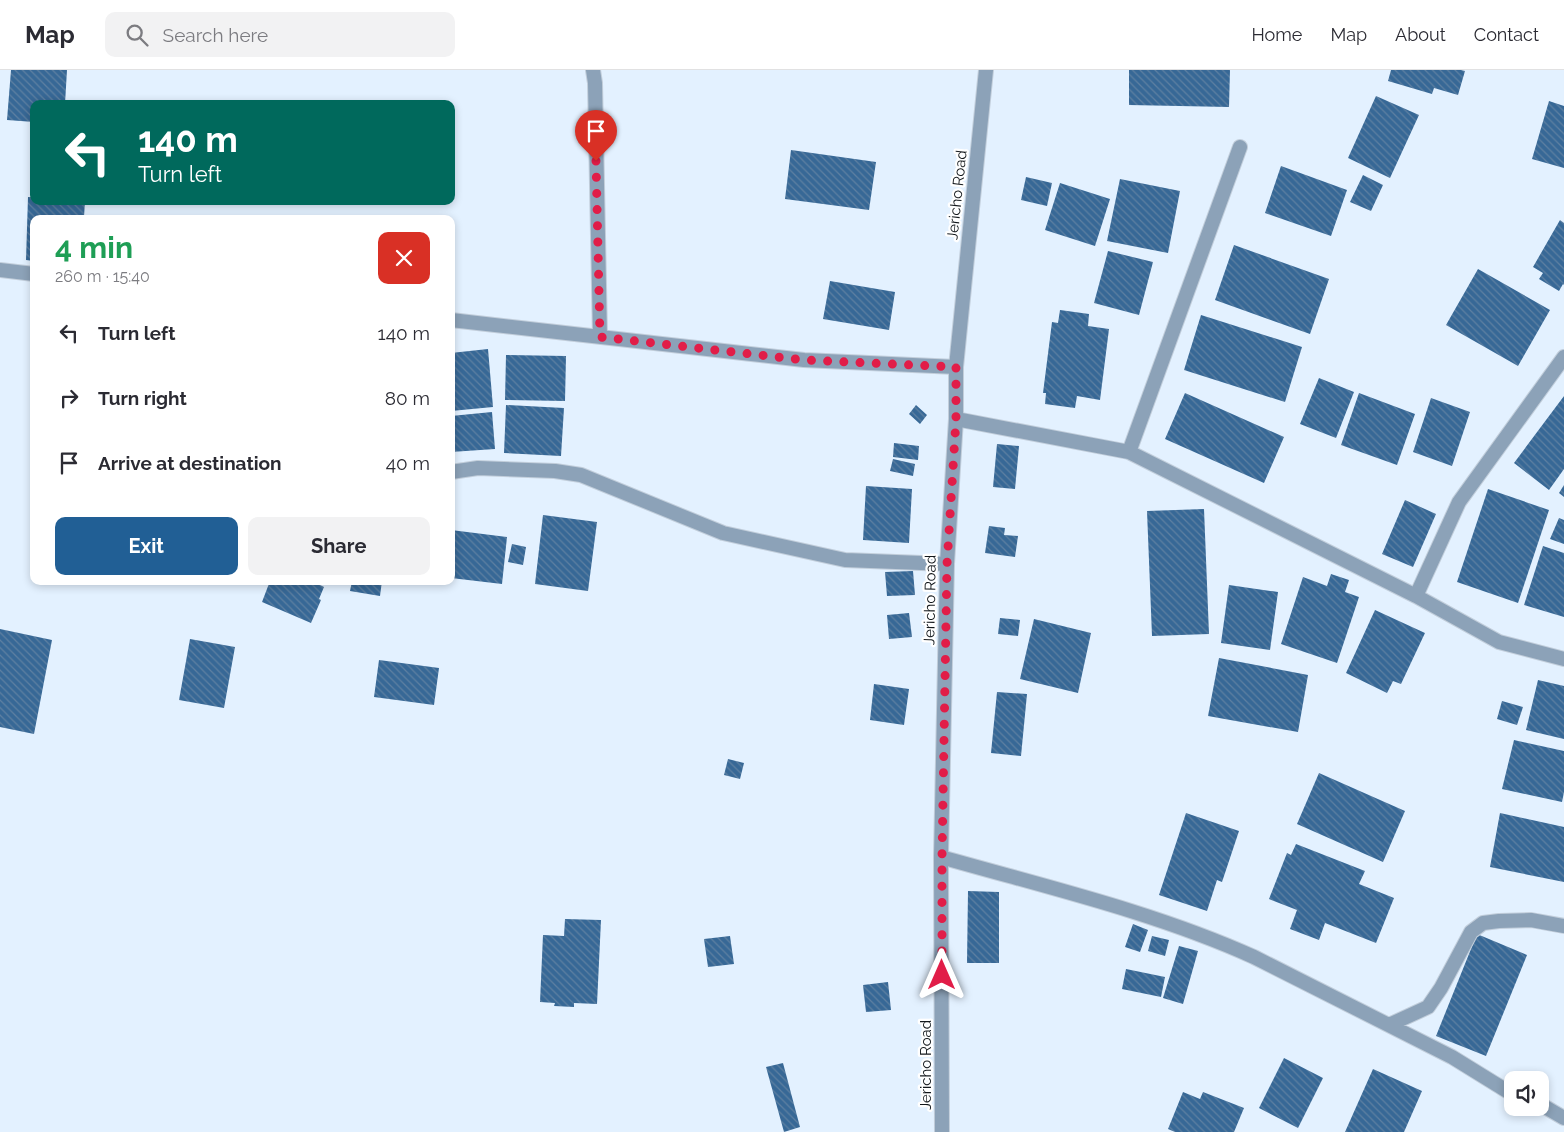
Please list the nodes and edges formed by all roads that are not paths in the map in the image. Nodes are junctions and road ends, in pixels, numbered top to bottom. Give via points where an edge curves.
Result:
1 (593, 70) edge
2 (986, 70) edge
3 (1240, 147) dead end
4 (0, 270) edge
5 (30, 274) edge
6 (455, 320) edge
7 (600, 337) junction
8 (1564, 357) edge
9 (956, 367) junction
10 (956, 420) junction
11 (1129, 452) junction
12 (455, 471) edge
13 (947, 564) junction
14 (1416, 596) junction
15 (1564, 659) edge
16 (942, 857) junction
17 (1564, 926) edge
18 (1390, 1025) junction
19 (1504, 1088) edge
20 (1549, 1109) edge
21 (1564, 1118) edge
22 (942, 1132) edge

1 - 7 street
2 - 9 street, Jericho Road
3 - 11 street
4 - 5 street
6 - 7 street
7 - 9 street via 804,360
8 - 14 street via 1459,502
9 - 10 street, Jericho Road
10 - 11 street
10 - 13 street, Jericho Road
11 - 14 street
12 - 13 street via 478,468 581,475 723,533 845,560
13 - 16 street, Jericho Road
14 - 15 street via 1499,642
16 - 18 street via 1134,912 1226,945
16 - 22 street, Jericho Road
17 - 18 street via 1531,920 1483,923 1471,932 1428,1007
18 - 19 street
20 - 21 street

